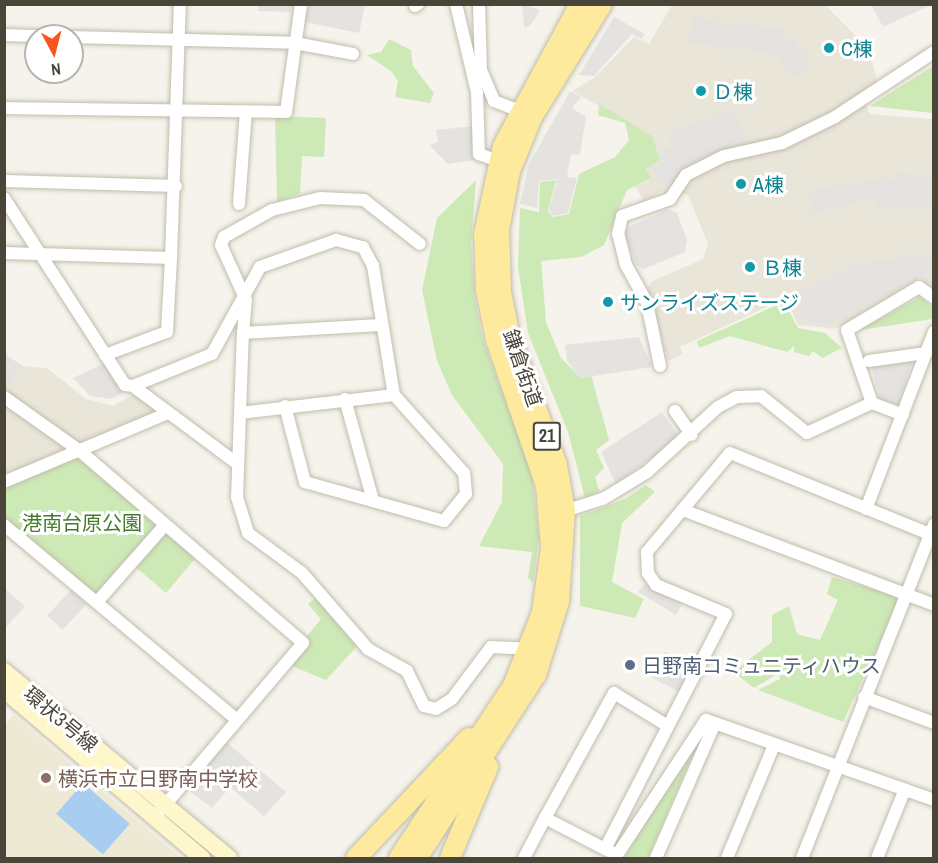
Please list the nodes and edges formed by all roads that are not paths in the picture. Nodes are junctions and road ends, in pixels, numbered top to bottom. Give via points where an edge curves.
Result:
1 (180, 4) edge
2 (302, 4) edge
3 (456, 4) edge
4 (479, 4) edge
5 (580, 4) edge
6 (602, 4) edge
7 (4, 35) edge
8 (24, 36) edge
9 (84, 37) edge
10 (180, 40) junction
11 (295, 43) junction
12 (933, 52) edge
13 (353, 54) dead end
14 (482, 88) junction
15 (4, 108) edge
16 (178, 110) junction
17 (518, 110) junction
18 (246, 111) junction
19 (498, 161) junction
20 (4, 182) edge
21 (176, 186) junction
22 (4, 198) edge
23 (239, 204) dead end
24 (420, 244) dead end
25 (4, 253) edge
26 (42, 254) junction
27 (171, 258) junction
28 (933, 298) edge
29 (246, 300) junction
30 (380, 325) junction
31 (933, 332) edge
32 (243, 333) junction
33 (926, 353) junction
34 (105, 356) junction
35 (869, 361) dead end
36 (660, 366) dead end
37 (133, 386) junction
38 (394, 395) junction
39 (4, 397) edge
40 (345, 399) junction
41 (872, 403) junction
42 (285, 406) junction
43 (675, 411) dead end
44 (240, 413) junction
45 (166, 414) junction
46 (903, 415) junction
47 (692, 435) junction
48 (80, 451) junction
49 (235, 462) junction
50 (4, 482) edge
51 (373, 501) junction
52 (866, 509) junction
53 (683, 510) junction
54 (565, 511) junction
55 (4, 525) edge
56 (164, 526) junction
57 (931, 529) edge
58 (907, 596) junction
59 (97, 602) junction
60 (933, 605) edge
61 (538, 650) junction
62 (4, 671) edge
63 (4, 690) edge
64 (864, 697) junction
65 (502, 716) junction
66 (235, 718) junction
67 (715, 723) junction
68 (933, 723) edge
69 (666, 725) junction
70 (774, 746) junction
71 (840, 765) junction
72 (905, 789) junction
73 (933, 800) edge
74 (159, 812) junction
75 (545, 818) junction
76 (605, 849) junction
77 (616, 857) edge
78 (202, 858) edge
79 (228, 858) edge
80 (356, 858) edge
81 (399, 858) edge
82 (417, 858) edge
83 (450, 858) edge
84 (524, 858) edge
85 (656, 858) edge
86 (727, 858) edge
87 (802, 858) edge
88 (877, 858) edge

1 - 10 street
2 - 11 street
3 - 14 street
4 - 14 street
5 - 17 main road, 鎌倉街道 / 21
6 - 54 main road, 鎌倉街道 / 21 via 532,117 510,171 499,230 501,292 510,337 557,465
7 - 8 street
9 - 10 street
10 - 11 street
10 - 16 street
11 - 13 street
11 - 18 street via 286,112
12 - 36 street via 835,117 782,143 724,156 686,175 670,199 621,216 618,234 626,265 647,303
14 - 17 street via 494,101
14 - 19 street via 479,154
15 - 16 street
16 - 18 street
16 - 21 street
17 - 19 main road, 鎌倉街道 / 21
18 - 23 street
19 - 61 main road, 鎌倉街道 / 21 via 484,234 486,290 496,340 540,459 549,513 548,576
20 - 21 street
21 - 27 street
22 - 26 street
24 - 29 street via 364,200 292,202 224,237 220,245 232,280
25 - 26 street
26 - 27 street
26 - 34 street
27 - 34 street via 167,332
28 - 41 street via 919,287 846,330
29 - 30 street via 260,267 336,240 363,246 373,266
29 - 32 street
29 - 37 street via 212,354
30 - 32 street
30 - 38 street
31 - 33 street
32 - 44 street
33 - 35 street
33 - 46 street
34 - 37 street via 124,385
37 - 45 street
38 - 40 street
38 - 51 street via 464,473 466,494 444,521
39 - 48 street
40 - 42 street
40 - 51 street
41 - 46 street
41 - 47 street via 807,433 761,396 737,397 718,407
42 - 44 street
42 - 51 street via 305,482
43 - 47 street
44 - 49 street
45 - 48 street
45 - 49 street
46 - 52 street
47 - 54 street via 603,499
48 - 50 street
48 - 56 street
49 - 61 street via 237,497 248,534 302,573 368,649 407,671 424,706 436,709 452,699 491,647
52 - 53 street via 730,453
52 - 57 street
53 - 58 street
53 - 69 street via 647,552 648,573 667,592 726,614
54 - 61 main road, 鎌倉街道 / 21 via 566,557
55 - 59 street
56 - 59 street
56 - 66 street via 303,643
57 - 58 street
58 - 60 street
58 - 64 street
59 - 66 street
61 - 65 main road, 鎌倉街道 / 21
62 - 74 street, 環状3号線
63 - 74 street, 環状3号線
64 - 68 street
64 - 71 street
65 - 80 main road, 21 via 431,773
65 - 81 main road, 鎌倉街道 / 21
65 - 82 main road, 鎌倉街道 / 21
65 - 83 main road, 21
66 - 74 street
67 - 70 street
67 - 77 street via 706,720 699,726
67 - 85 street
69 - 75 street via 614,693
69 - 76 street
70 - 71 street
70 - 86 street
71 - 72 street
71 - 87 street
72 - 73 street
72 - 88 street
74 - 78 street, 環状3号線
74 - 79 street, 環状3号線
75 - 76 street
75 - 84 street
76 - 77 street

